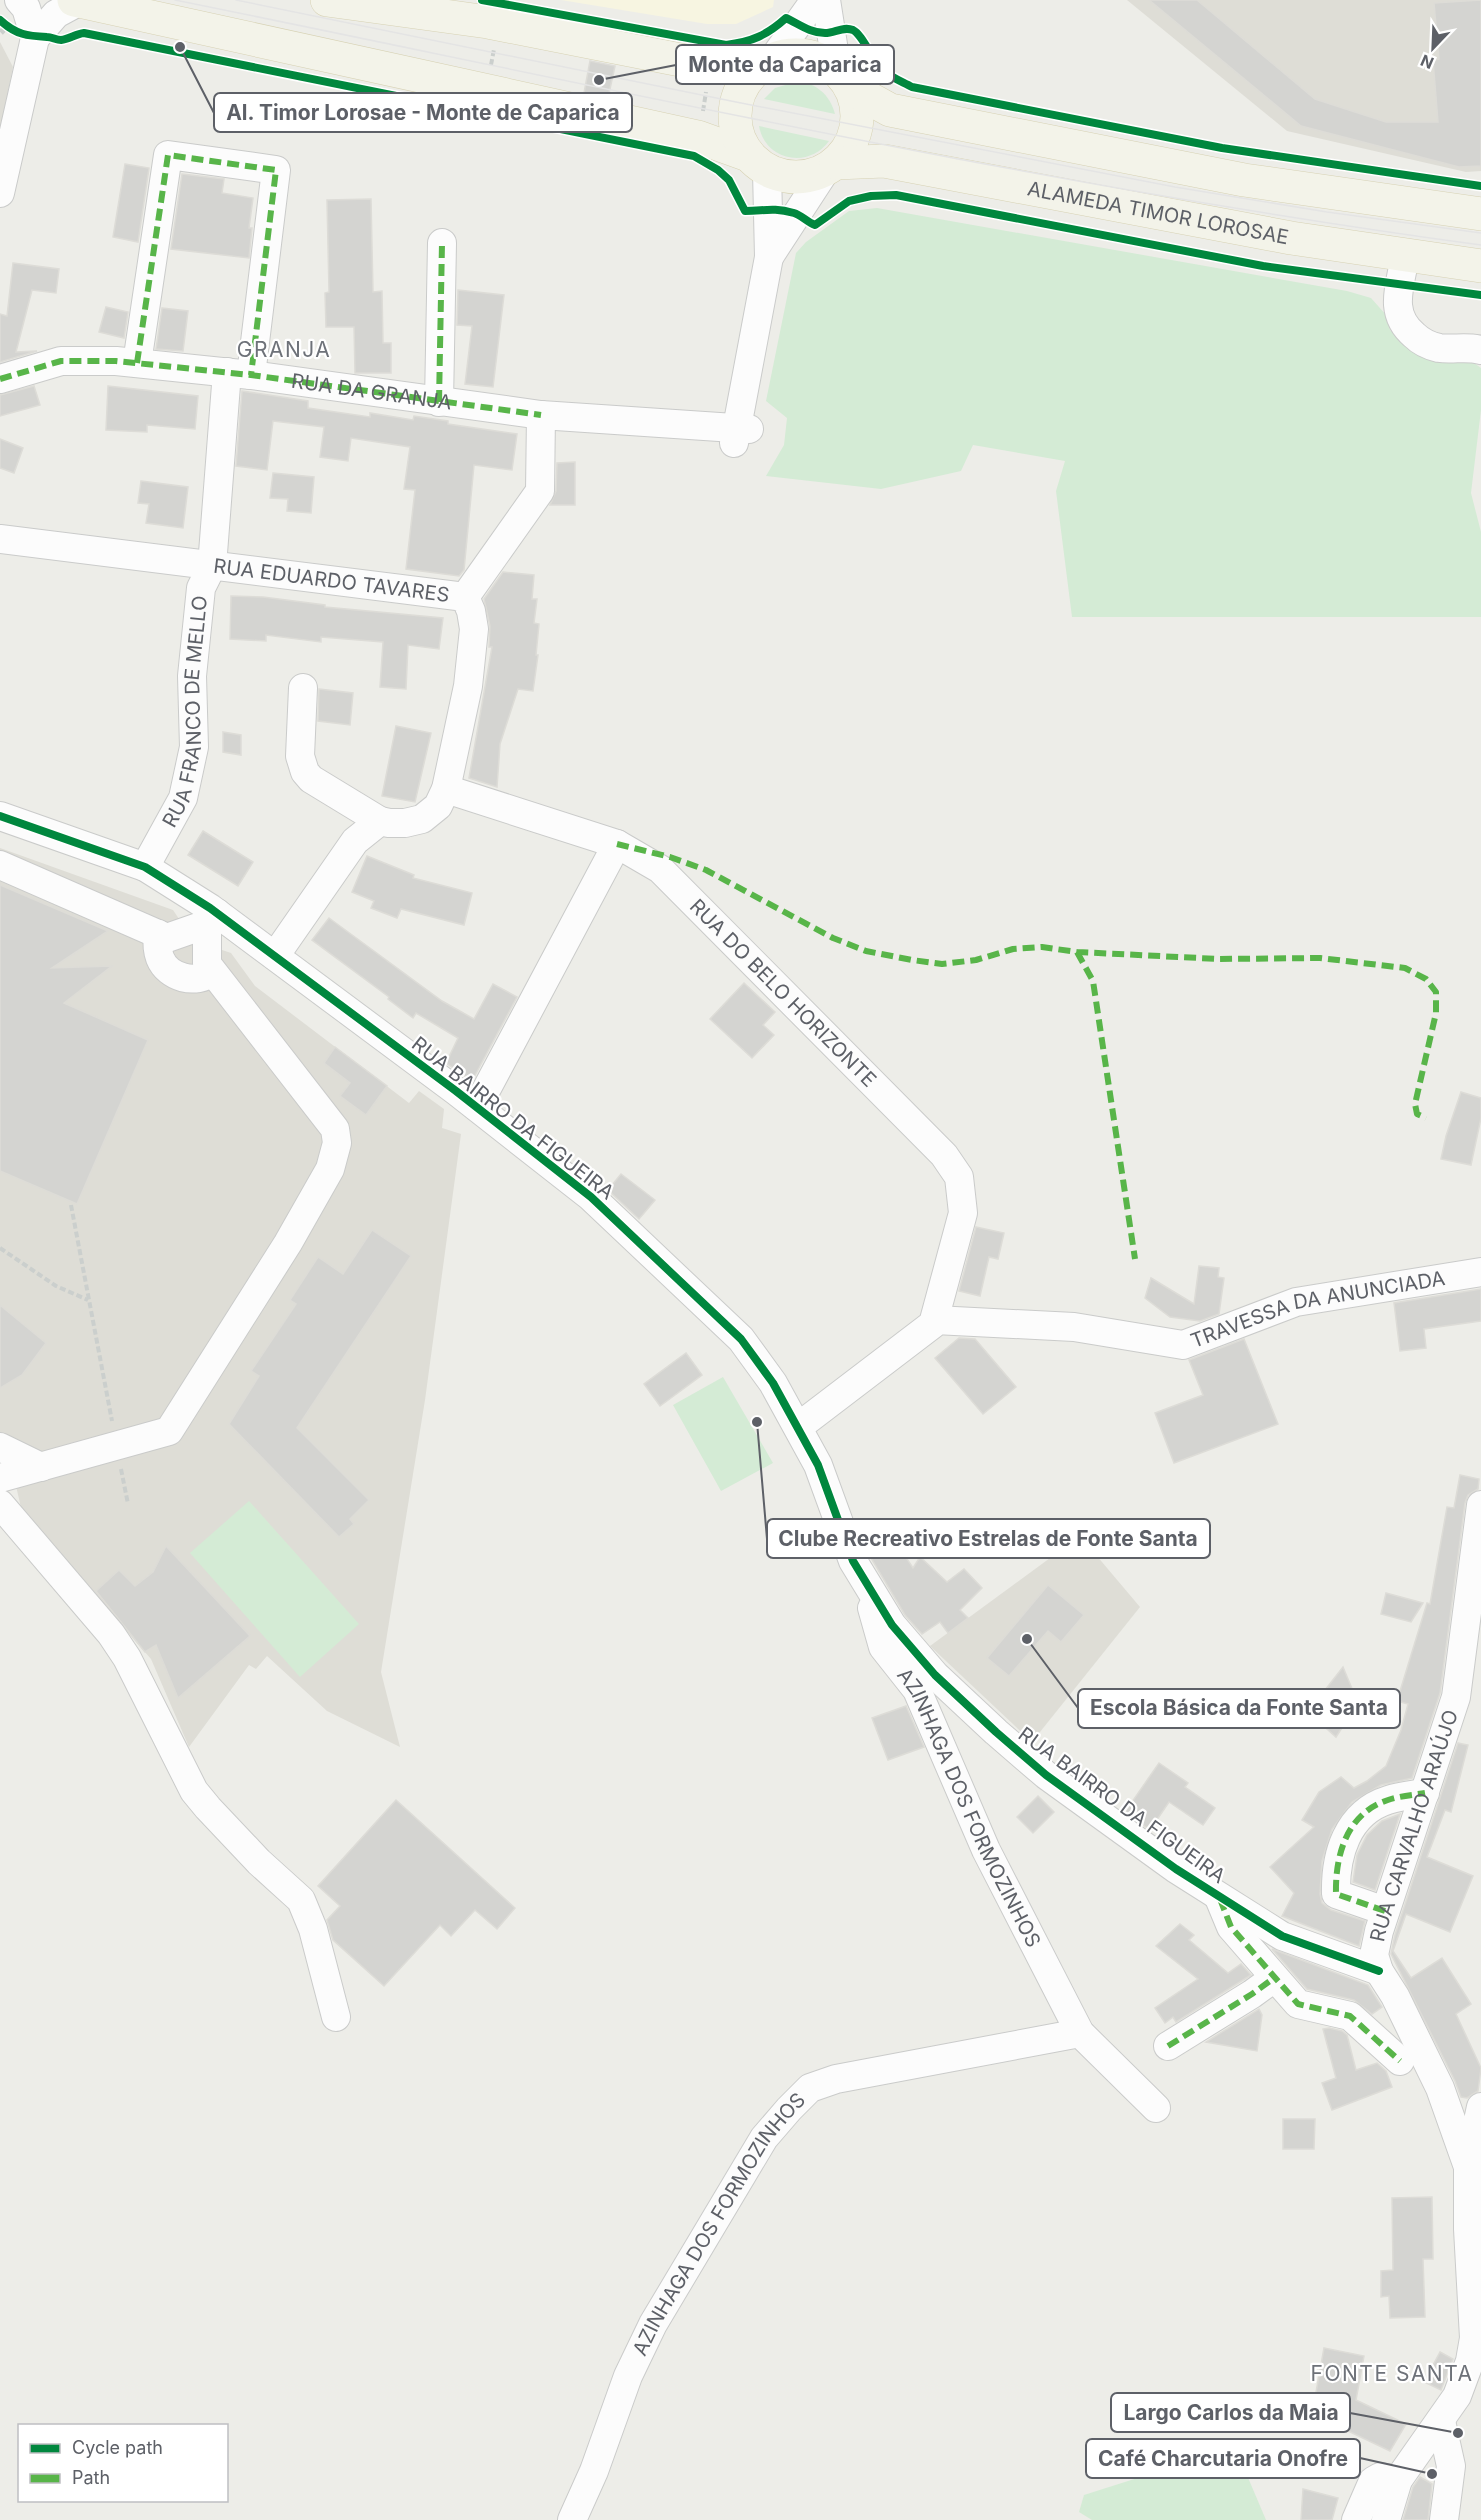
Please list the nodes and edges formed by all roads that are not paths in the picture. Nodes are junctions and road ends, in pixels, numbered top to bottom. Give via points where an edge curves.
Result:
1 (19, 0) edge
2 (327, 0) edge
3 (815, 0) edge
4 (826, 0) edge
5 (77, 1) edge
6 (35, 38) junction
7 (765, 64) junction
8 (844, 79) junction
9 (758, 163) junction
10 (831, 167) junction
11 (0, 193) edge
12 (1481, 214) edge
13 (442, 243) dead end
14 (769, 257) junction
15 (1405, 257) junction
16 (1481, 266) edge
17 (1481, 350) edge
18 (137, 363) junction
19 (239, 374) junction
20 (0, 379) edge
21 (439, 402) junction
22 (541, 415) junction
23 (0, 539) edge
24 (212, 566) junction
25 (465, 597) junction
26 (303, 688) dead end
27 (446, 789) junction
28 (0, 816) edge
29 (380, 821) junction
30 (617, 844) junction
31 (0, 865) edge
32 (145, 867) junction
33 (212, 918) junction
34 (158, 934) junction
35 (275, 956) junction
36 (212, 972) junction
37 (477, 1107) junction
38 (1481, 1272) edge
39 (935, 1320) junction
40 (798, 1427) junction
41 (0, 1447) edge
42 (41, 1467) junction
43 (0, 1478) edge
44 (0, 1504) edge
45 (1481, 1505) edge
46 (864, 1580) junction
47 (1425, 1793) junction
48 (1219, 1897) junction
49 (1385, 1911) junction
50 (1380, 1971) junction
51 (1274, 1978) junction
52 (336, 2017) dead end
53 (1080, 2033) junction
54 (1168, 2046) dead end
55 (1400, 2061) dead end
56 (1481, 2107) edge
57 (1156, 2108) dead end
58 (1468, 2167) junction
59 (1441, 2421) junction
60 (1398, 2480) junction
61 (572, 2520) edge
62 (1356, 2520) edge
63 (1386, 2520) edge
64 (1444, 2520) edge

1 - 6 street via 26,8
2 - 7 main road via 499,24 711,66
3 - 7 street
4 - 8 street
5 - 6 street via 56,14
5 - 9 main road via 698,137
6 - 11 street
7 - 8 main road via 789,55 806,55 822,60
7 - 9 main road via 740,89 734,114 736,129
8 - 10 main road via 857,107 857,125 847,152
8 - 12 main road via 890,110 1244,180
9 - 10 main road via 786,177 806,177
9 - 14 street
10 - 14 street
10 - 15 main road, ALAMEDA TIMOR LOROSAE via 884,160
13 - 21 street
14 - 22 street, RUA DA GRANJA via 740,433
15 - 16 main road, ALAMEDA TIMOR LOROSAE
15 - 17 street via 1397,305 1398,316 1406,328 1419,340 1437,348
18 - 19 street, RUA DA GRANJA
18 - 19 street, RUA FRANCO DE MELLO via 168,154 276,170
18 - 20 street, RUA DA GRANJA via 61,361
19 - 21 street, RUA DA GRANJA
19 - 24 street, RUA FRANCO DE MELLO
21 - 22 street, RUA DA GRANJA
22 - 25 street via 540,491
23 - 24 street, RUA EDUARDO TAVARES
24 - 25 street, RUA EDUARDO TAVARES
24 - 32 street, RUA FRANCO DE MELLO via 201,588 192,676 194,747 183,798
25 - 27 street, RUA EDUARDO TAVARES via 474,628 466,695
26 - 29 street, RUA EDUARDO TAVARES via 300,756 305,772 321,787
27 - 29 street, RUA EDUARDO TAVARES via 438,806 422,819 398,824
27 - 30 street, RUA DO BELO HORIZONTE
28 - 32 street, RUA BAIRRO DA FIGUEIRA
29 - 35 street via 355,841
30 - 37 street
30 - 39 street, RUA DO BELO HORIZONTE via 667,875 954,1168 962,1188 963,1213
31 - 34 street
32 - 33 street, RUA BAIRRO DA FIGUEIRA
33 - 34 street via 167,938
33 - 35 street, RUA BAIRRO DA FIGUEIRA
33 - 36 street via 207,964
34 - 36 street via 157,946 166,968 176,975 196,978
35 - 37 street, RUA BAIRRO DA FIGUEIRA
36 - 42 street via 336,1129 338,1143 330,1169 170,1431
37 - 40 street, RUA BAIRRO DA FIGUEIRA via 591,1197 741,1339
38 - 39 street, TRAVESSA DA ANUNCIADA via 1296,1302 1183,1345 1074,1328
39 - 40 street via 926,1331
40 - 46 street, RUA BAIRRO DA FIGUEIRA via 818,1465 852,1561
41 - 42 street
42 - 43 street
44 - 52 street via 111,1634 194,1791 259,1862 301,1900 313,1929
45 - 47 street, RUA CARVALHO ARAÚJO via 1456,1697
46 - 48 street, RUA BAIRRO DA FIGUEIRA via 892,1625 935,1675 996,1732 1117,1828
46 - 53 street, AZINHAGA DOS FORMOZINHOS via 883,1647 917,1690 986,1850
47 - 49 street, RUA CARVALHO ARAÚJO
47 - 49 street via 1387,1800 1357,1818 1339,1855 1336,1894
48 - 50 street, RUA BAIRRO DA FIGUEIRA via 1282,1936
48 - 51 street via 1232,1927
49 - 50 street, RUA CARVALHO ARAÚJO via 1374,1955
50 - 58 street, RUA CARVALHO ARAÚJO via 1440,2088
51 - 54 street
51 - 55 street via 1298,2004 1350,2016
53 - 57 street, AZINHAGA DOS FORMOZINHOS
53 - 61 street, AZINHAGA DOS FORMOZINHOS via 836,2079 810,2088 764,2138 653,2324 628,2376
56 - 58 street
58 - 59 street via 1474,2338 1462,2387
59 - 60 street
59 - 64 street via 1451,2466
60 - 62 street via 1380,2477 1373,2481
60 - 63 street

